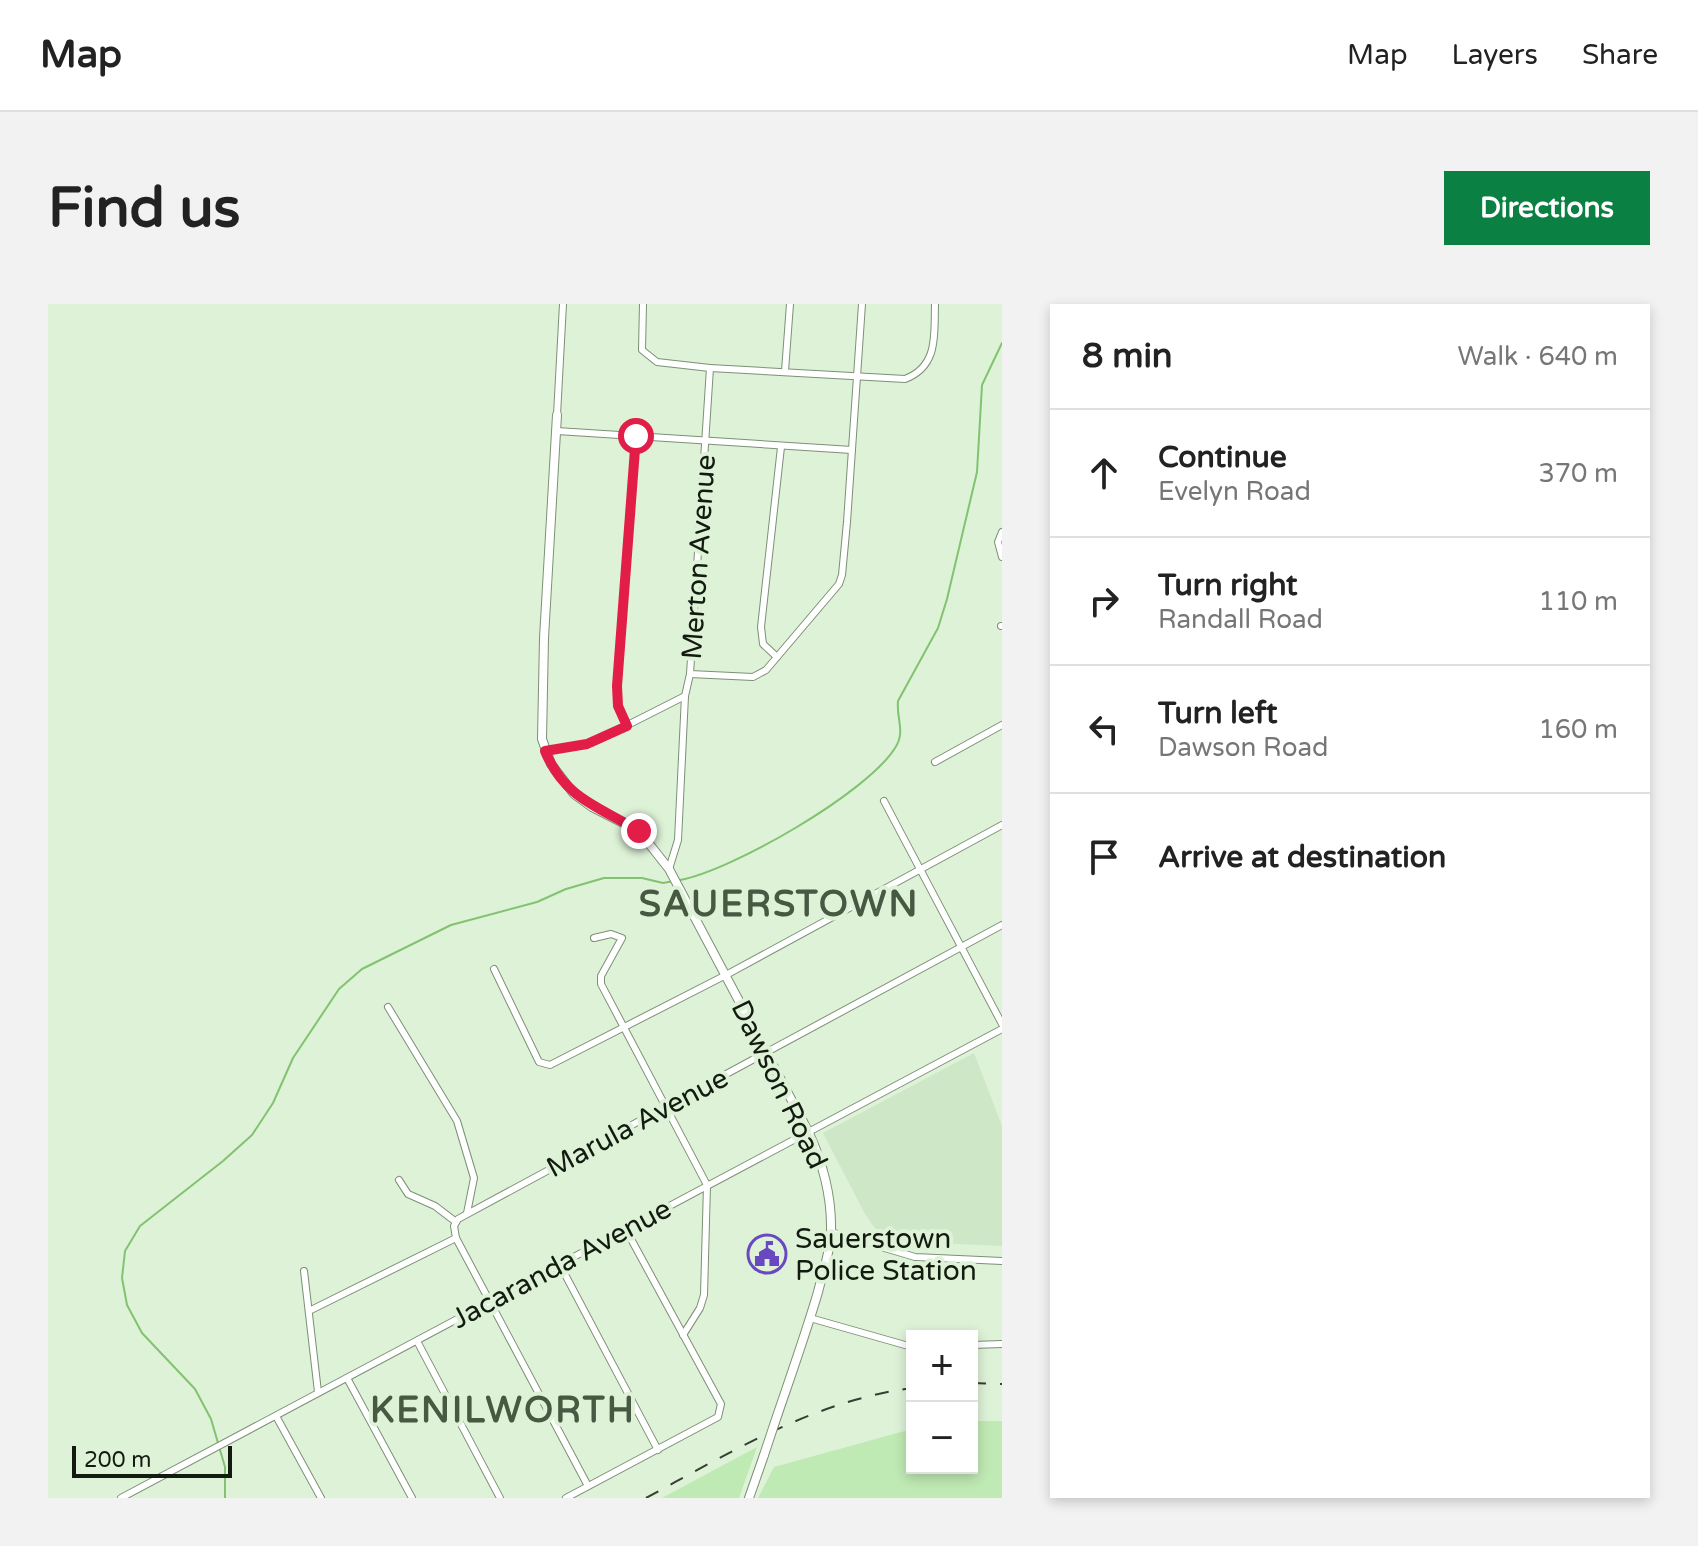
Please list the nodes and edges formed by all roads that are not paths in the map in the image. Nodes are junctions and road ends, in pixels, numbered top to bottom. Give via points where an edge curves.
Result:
1 (563, 304) edge
2 (643, 304) edge
3 (790, 304) edge
4 (862, 304) edge
5 (935, 304) edge
6 (710, 368) junction
7 (785, 371) junction
8 (856, 378) junction
9 (557, 415) joint
10 (557, 431) junction
11 (636, 436) junction
12 (706, 440) junction
13 (781, 447) junction
14 (852, 450) junction
15 (1002, 532) edge
16 (1002, 557) edge
17 (777, 657) junction
18 (690, 674) junction
19 (685, 696) junction
20 (1002, 725) edge
21 (627, 726) junction
22 (545, 751) junction
23 (935, 762) dead end
24 (884, 801) dead end
25 (1002, 825) edge
26 (669, 870) junction
27 (918, 870) junction
28 (1002, 925) edge
29 (594, 938) dead end
30 (960, 947) junction
31 (494, 969) dead end
32 (726, 975) junction
33 (388, 1007) dead end
34 (1002, 1026) edge
35 (623, 1029) junction
36 (766, 1053) junction
37 (666, 1107) junction
38 (808, 1131) junction
39 (399, 1180) dead end
40 (707, 1185) junction
41 (467, 1213) junction
42 (456, 1222) junction
43 (625, 1228) junction
44 (831, 1232) junction
45 (456, 1238) junction
46 (1002, 1261) edge
47 (560, 1265) junction
48 (304, 1271) dead end
49 (490, 1301) junction
50 (309, 1311) junction
51 (810, 1318) junction
52 (683, 1335) junction
53 (417, 1341) junction
54 (1002, 1344) edge
55 (906, 1345) edge
56 (978, 1345) edge
57 (347, 1378) junction
58 (318, 1392) junction
59 (276, 1416) junction
60 (658, 1450) junction
61 (588, 1486) junction
62 (121, 1498) edge
63 (321, 1498) edge
64 (412, 1498) edge
65 (500, 1498) edge
66 (566, 1498) edge
67 (749, 1498) edge

1 - 9 street
2 - 6 street via 644,354 657,362
3 - 7 street
4 - 8 street
5 - 8 street via 933,353 920,372 905,379
6 - 7 street
6 - 12 street, Merton Avenue
7 - 8 street
8 - 14 street
9 - 10 street
10 - 11 street
10 - 22 street via 544,638
11 - 12 street
11 - 21 street via 617,686
12 - 13 street
12 - 18 street, Merton Avenue
13 - 14 street
13 - 17 street via 761,627 763,644
14 - 17 street via 842,575
15 - 16 street
17 - 18 street via 753,677
18 - 19 street, Merton Avenue
19 - 21 street
19 - 26 street, Merton Avenue via 678,840
20 - 23 street
21 - 22 street via 587,744
22 - 26 street via 574,794 639,831
24 - 27 street
25 - 27 street
26 - 32 street, Dawson Road
27 - 30 street
27 - 32 street
28 - 30 street, Marula Avenue
29 - 35 street via 611,934 622,939 600,980
30 - 34 street
30 - 36 street, Marula Avenue
31 - 35 street via 544,1065
32 - 35 street
32 - 36 street, Dawson Road
33 - 41 street via 457,1121 474,1178
34 - 38 street, Jacaranda Avenue
35 - 37 street
36 - 37 street, Marula Avenue
36 - 38 street, Dawson Road
37 - 40 street
37 - 41 street, Marula Avenue
38 - 40 street, Jacaranda Avenue
38 - 44 street, Dawson Road via 827,1181
39 - 42 street via 408,1194
40 - 43 street, Jacaranda Avenue
40 - 52 street via 704,1295
41 - 42 street, Marula Avenue
42 - 45 street
43 - 47 street, Jacaranda Avenue
43 - 52 street
44 - 46 street via 915,1257
44 - 51 street, Dawson Road
45 - 49 street
45 - 50 street
47 - 49 street, Jacaranda Avenue
47 - 60 street
48 - 50 street
49 - 53 street, Jacaranda Avenue
49 - 61 street
50 - 58 street
51 - 55 street
51 - 67 street, Dawson Road, bridge
52 - 60 street via 721,1404 718,1417
53 - 57 street, Jacaranda Avenue
53 - 65 street
54 - 56 street
57 - 58 street, Jacaranda Avenue
57 - 64 street
58 - 59 street, Jacaranda Avenue
59 - 62 street, Jacaranda Avenue
59 - 63 street
60 - 61 street
61 - 66 street

